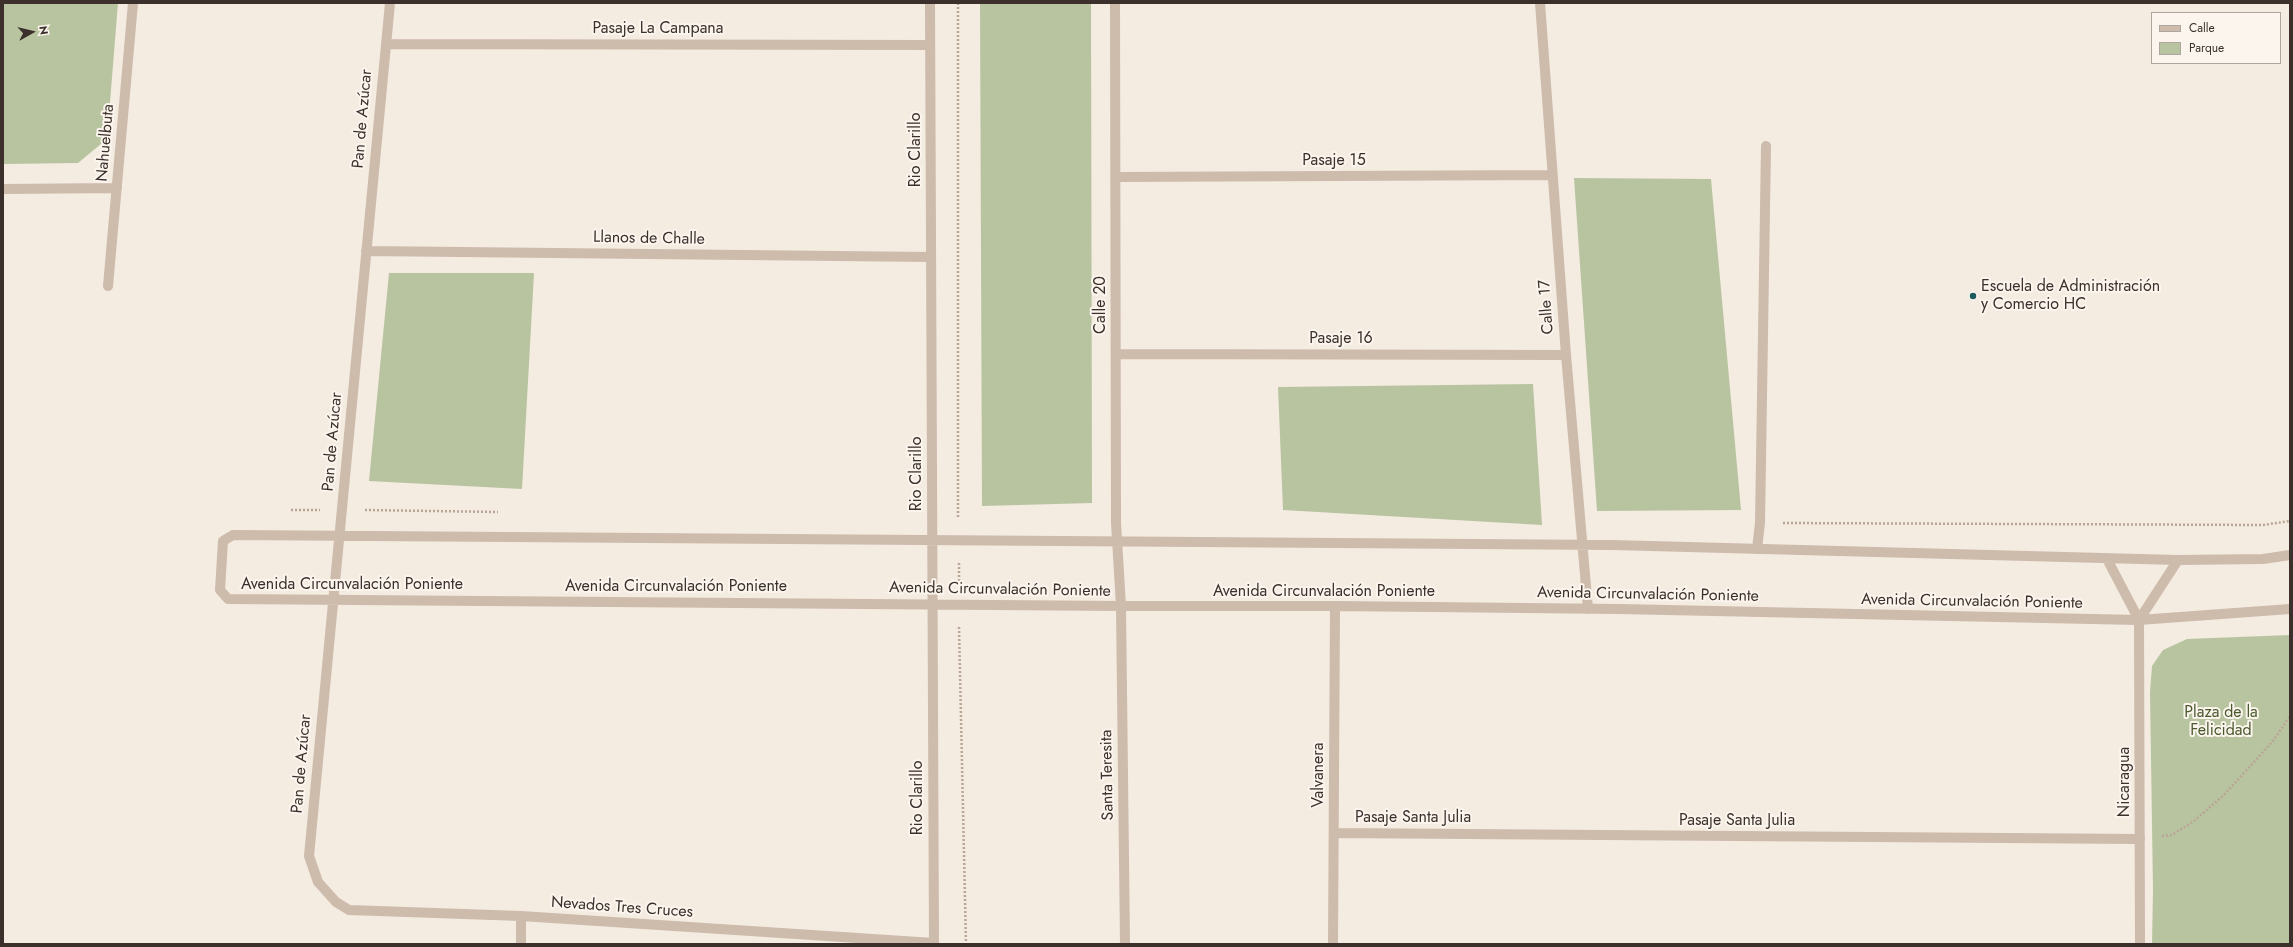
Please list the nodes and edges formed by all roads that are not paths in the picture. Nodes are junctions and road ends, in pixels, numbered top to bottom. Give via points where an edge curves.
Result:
1 (134, 3) edge
2 (390, 3) edge
3 (930, 3) edge
4 (1115, 3) edge
5 (1540, 3) edge
6 (386, 44) junction
7 (930, 45) junction
8 (1766, 146) dead end
9 (1552, 175) junction
10 (1116, 177) junction
11 (117, 188) junction
12 (3, 189) edge
13 (366, 251) junction
14 (931, 257) junction
15 (108, 286) dead end
16 (1116, 354) junction
17 (1566, 355) junction
18 (339, 535) junction
19 (932, 540) junction
20 (1117, 543) junction
21 (1582, 545) junction
22 (1757, 549) junction
23 (2290, 555) edge
24 (2107, 559) junction
25 (2178, 560) junction
26 (333, 600) junction
27 (933, 604) junction
28 (1122, 606) junction
29 (1335, 606) junction
30 (2290, 608) edge
31 (1588, 609) junction
32 (2139, 620) junction
33 (1334, 833) junction
34 (2140, 839) junction
35 (318, 882) joint
36 (521, 916) junction
37 (521, 944) edge
38 (934, 944) edge
39 (1125, 944) edge
40 (1333, 944) edge
41 (2140, 944) edge

1 - 11 street, Nahuelbuta
2 - 6 street, Pan de Azúcar
3 - 7 street, Rio Clarillo
4 - 10 street, Calle 20
5 - 9 street, Calle 17
6 - 7 street, Pasaje La Campana
6 - 13 street, Pan de Azúcar
7 - 14 street, Rio Clarillo
8 - 22 street via 1760,523
9 - 10 street, Pasaje 15
9 - 17 street, Calle 17
10 - 16 street, Calle 20
11 - 12 street
11 - 15 street, Nahuelbuta
13 - 14 street, Llanos de Challe
13 - 18 street, Pan de Azúcar
14 - 19 street, Rio Clarillo
16 - 17 street, Pasaje 16
16 - 20 street, Calle 20
17 - 21 street, Calle 17
18 - 19 street, Avenida Circunvalación Poniente
18 - 26 street, Pan de Azúcar
18 - 26 street, Avenida Circunvalación Poniente via 233,535 223,541 220,590 228,599
19 - 20 street, Avenida Circunvalación Poniente
19 - 27 street, Rio Clarillo
20 - 21 street, Avenida Circunvalación Poniente
20 - 28 street, Calle 20
21 - 22 street, Avenida Circunvalación Poniente
21 - 31 street, Calle 17
22 - 24 street, Avenida Circunvalación Poniente
23 - 25 street, Avenida Circunvalación Poniente via 2263,559
24 - 25 street, Avenida Circunvalación Poniente
24 - 32 street, Nicaragua
25 - 32 street
26 - 27 street, Avenida Circunvalación Poniente
26 - 35 street, Pan de Azúcar via 309,856
27 - 28 street, Avenida Circunvalación Poniente
27 - 38 street, Rio Clarillo
28 - 29 street, Avenida Circunvalación Poniente
28 - 39 street, Santa Teresita
29 - 31 street, Avenida Circunvalación Poniente
29 - 33 street, Valvanera
30 - 32 street, Avenida Circunvalación Poniente
31 - 32 street, Avenida Circunvalación Poniente
32 - 34 street, Nicaragua
33 - 34 street, Pasaje Santa Julia
33 - 40 street, Valvanera
34 - 41 street, Nicaragua
35 - 36 street, Nevados Tres Cruces via 336,902 349,910
36 - 37 street
36 - 38 street, Nevados Tres Cruces

